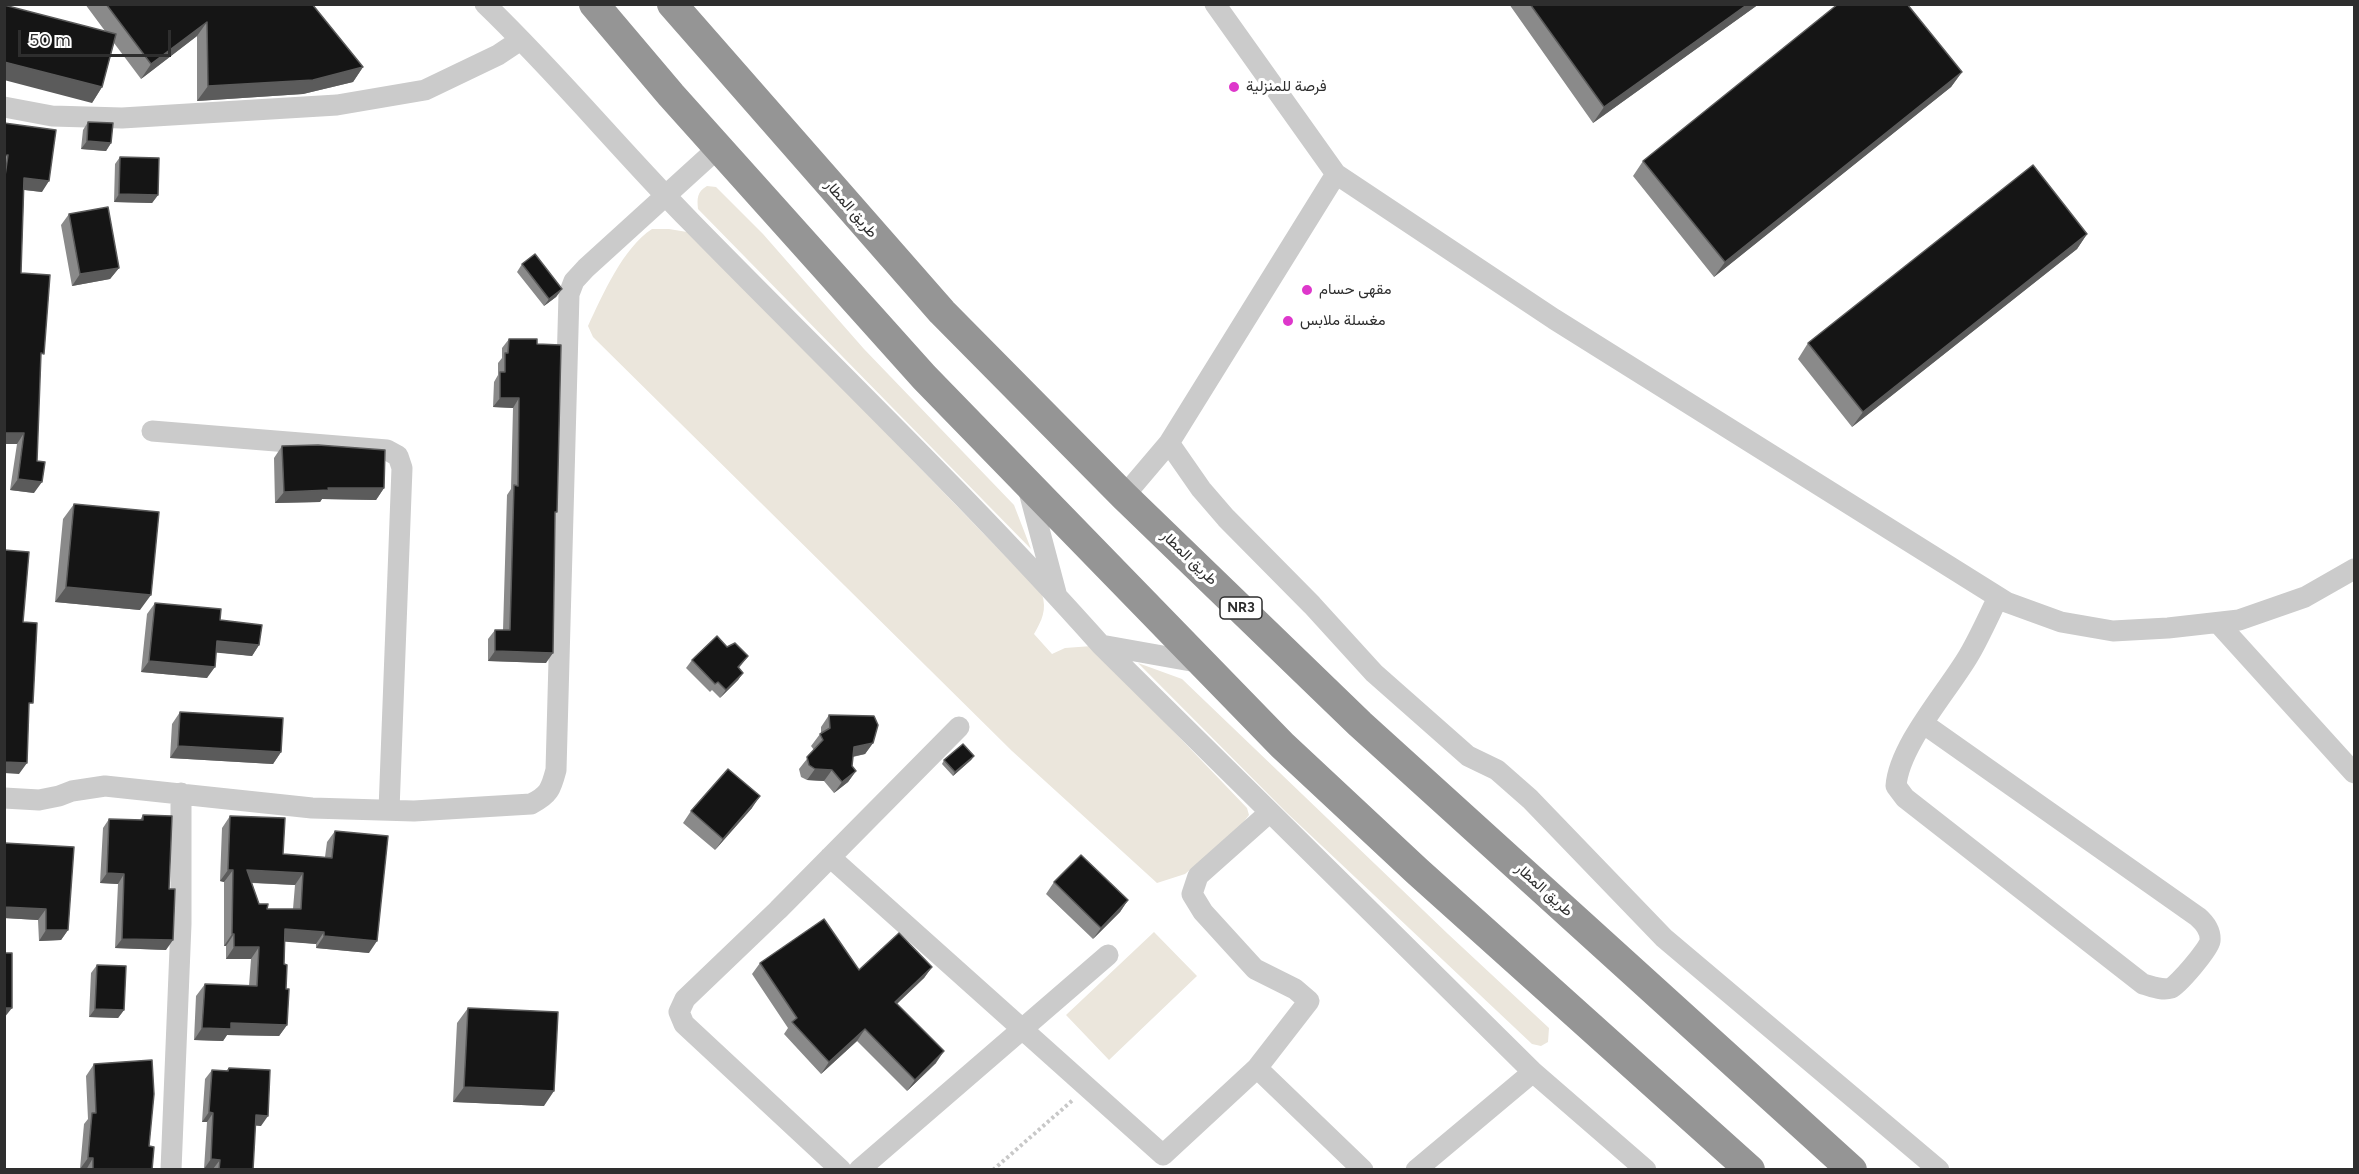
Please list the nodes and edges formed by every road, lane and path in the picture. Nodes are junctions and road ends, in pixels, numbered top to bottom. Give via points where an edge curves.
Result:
1 (485, 4) edge
2 (594, 4) edge
3 (672, 4) edge
4 (1215, 4) edge
5 (519, 41) junction
6 (4, 107) edge
7 (718, 148) junction
8 (1336, 174) junction
9 (666, 196) junction
10 (152, 431) dead end
11 (1169, 443) junction
12 (1027, 483) junction
13 (1124, 496) junction
14 (2355, 569) edge
15 (1057, 596) junction
16 (1998, 597) junction
17 (2218, 623) junction
18 (1101, 645) junction
19 (1202, 663) junction
20 (1924, 724) junction
21 (959, 727) dead end
22 (2355, 773) edge
23 (181, 793) junction
24 (4, 798) edge
25 (389, 810) junction
26 (1270, 812) junction
27 (830, 857) junction
28 (1108, 955) dead end
29 (1020, 1029) junction
30 (1257, 1068) junction
31 (1533, 1072) junction
32 (1088, 1086) junction
33 (171, 1170) edge
34 (842, 1170) edge
35 (859, 1170) edge
36 (993, 1170) edge
37 (1363, 1170) edge
38 (1416, 1170) edge
39 (1646, 1170) edge
40 (1750, 1170) edge
41 (1852, 1170) edge
42 (1939, 1170) edge

1 - 5 street
2 - 7 highway
3 - 13 highway, طريق المطار / NR3 via 942,312
4 - 8 street
5 - 6 street via 425,90 337,105 122,118 52,116
5 - 9 street
7 - 9 street
7 - 12 highway via 924,377
8 - 11 street
8 - 16 street via 1554,319
9 - 15 street
9 - 25 street via 585,268 569,294 556,770 551,787 543,798 531,804
10 - 25 street via 387,450 398,456 402,468
11 - 13 street
11 - 42 street via 1226,518 1374,673 1468,756 1497,770 1530,799 1664,938
12 - 15 street
12 - 19 highway
13 - 41 highway, طريق المطار / NR3 via 1360,723
14 - 17 street via 2305,597 2239,620
15 - 18 street
16 - 17 street via 2061,622 2114,632
16 - 20 street via 1970,654
17 - 22 street
18 - 19 street
18 - 26 street
19 - 40 highway via 1282,745 1417,871
20 - 20 street via 1897,772 1896,786 1905,798 2143,984 2171,988 2181,980 2210,945 2207,925
21 - 27 street
23 - 24 street via 105,786 39,800
23 - 25 street via 312,808
23 - 33 street via 181,924
26 - 30 street via 1198,876 1192,894 1203,912 1255,969 1295,989 1309,1001
26 - 31 street
27 - 29 street
27 - 34 street via 685,999 679,1012 684,1024
28 - 29 street
29 - 32 street
29 - 35 street
30 - 32 street via 1164,1155
30 - 37 street
31 - 38 street
31 - 39 street
32 - 36 path

